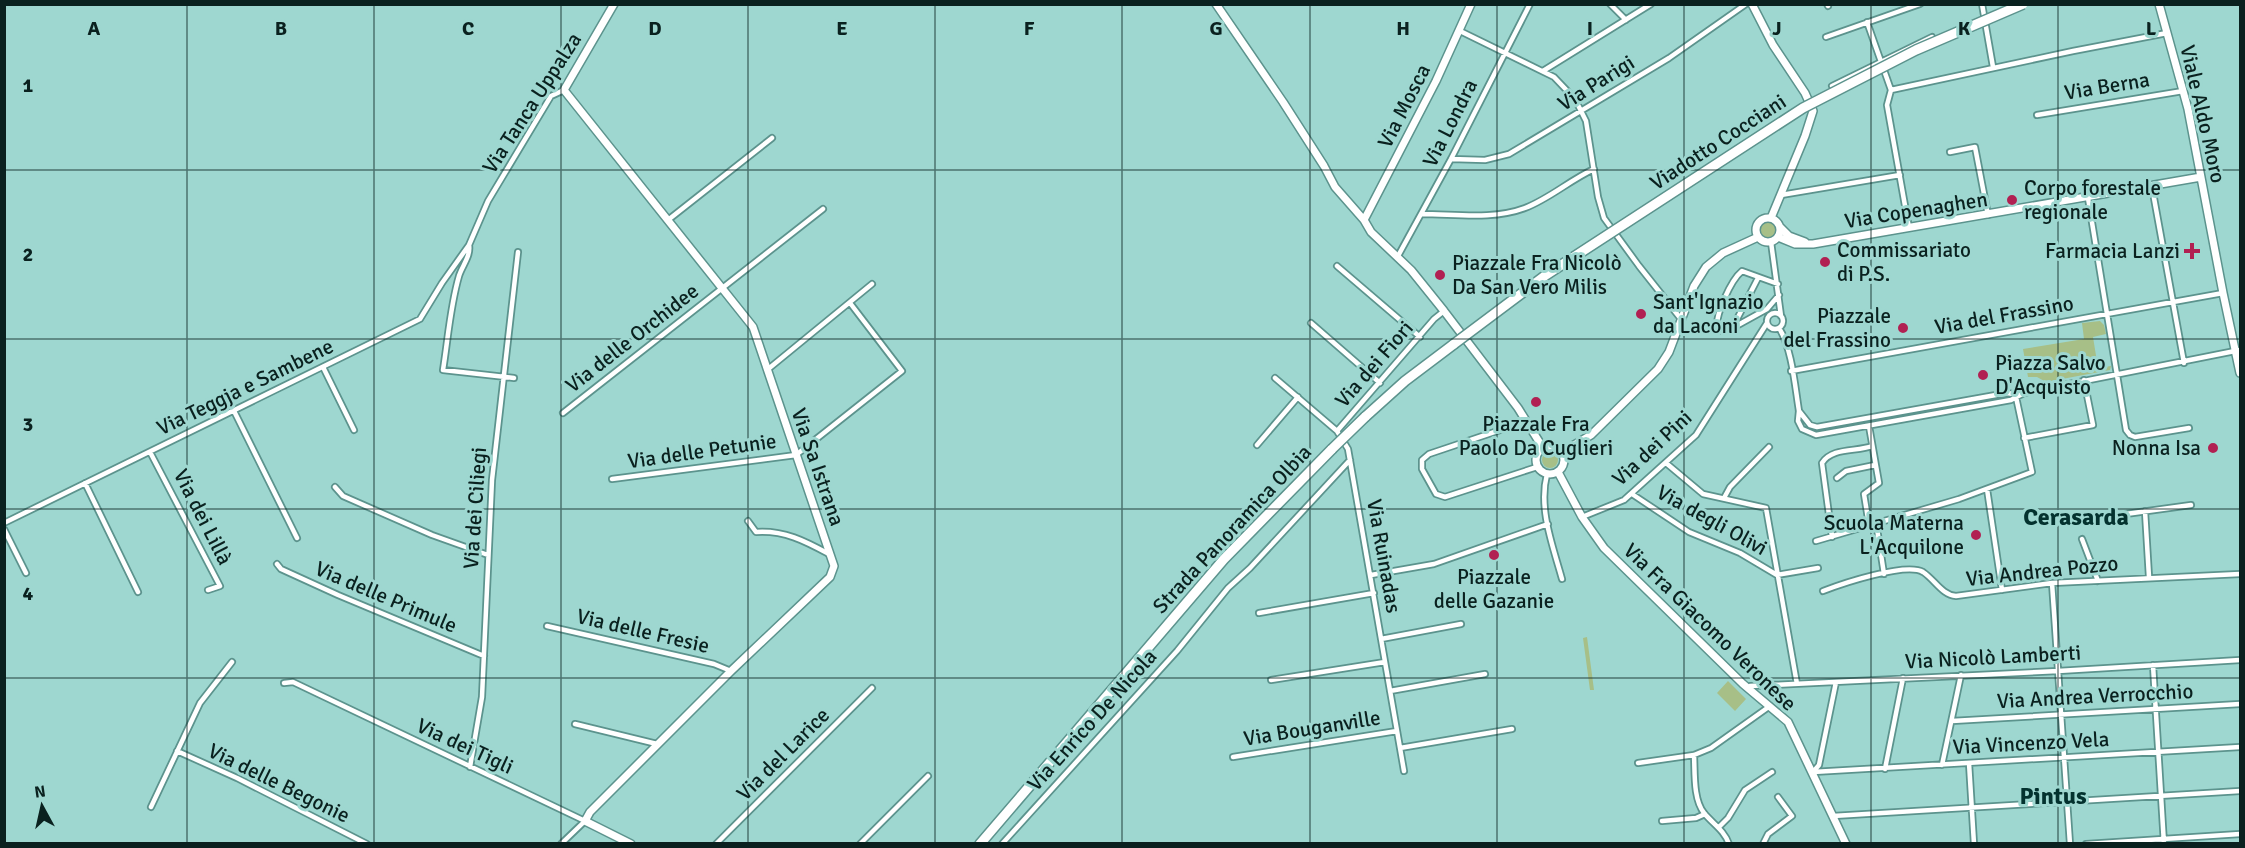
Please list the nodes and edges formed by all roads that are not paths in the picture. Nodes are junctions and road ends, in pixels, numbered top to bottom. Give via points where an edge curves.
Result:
1 (614, 4) edge
2 (1216, 4) edge
3 (1471, 4) edge
4 (1530, 4) edge
5 (1610, 4) edge
6 (1651, 4) edge
7 (1746, 4) edge
8 (1752, 4) edge
9 (1920, 4) edge
10 (1982, 4) edge
11 (2023, 4) edge
12 (2159, 4) edge
13 (1626, 20) junction
14 (1868, 22) junction
15 (1460, 31) junction
16 (2167, 33) junction
17 (1826, 37) dead end
18 (1932, 37) dead end
19 (1505, 53) junction
20 (1881, 62) junction
21 (1993, 67) junction
22 (1543, 72) junction
23 (1832, 86) dead end
24 (564, 90) junction
25 (1891, 90) junction
26 (2182, 91) junction
27 (1583, 111) junction
28 (2037, 115) dead end
29 (772, 138) dead end
30 (1950, 152) dead end
31 (1451, 159) junction
32 (1594, 170) junction
33 (1900, 175) junction
34 (2201, 177) junction
35 (2152, 187) junction
36 (1781, 195) junction
37 (2088, 198) junction
38 (823, 208) dead end
39 (1422, 214) junction
40 (1988, 214) junction
41 (1771, 218) junction
42 (1364, 220) junction
43 (667, 221) junction
44 (1780, 227) junction
45 (1909, 228) junction
46 (1758, 237) junction
47 (1778, 237) junction
48 (1771, 242) junction
49 (1813, 244) junction
50 (469, 245) junction
51 (518, 252) dead end
52 (1398, 256) junction
53 (1337, 266) dead end
54 (1758, 278) junction
55 (872, 284) dead end
56 (1778, 284) junction
57 (721, 289) junction
58 (2223, 293) junction
59 (1779, 295) junction
60 (1437, 302) junction
61 (850, 303) junction
62 (2173, 303) junction
63 (1767, 309) junction
64 (1444, 311) junction
65 (2109, 314) junction
66 (1770, 315) junction
67 (1781, 316) junction
68 (1434, 319) junction
69 (1450, 319) junction
70 (1681, 319) junction
71 (1311, 323) dead end
72 (1767, 323) junction
73 (1738, 325) dead end
74 (1779, 328) junction
75 (1420, 337) junction
76 (1454, 344) joint
77 (2238, 352) edge
78 (2184, 363) junction
79 (323, 367) junction
80 (767, 370) junction
81 (1791, 370) junction
82 (2241, 373) edge
83 (2117, 374) junction
84 (503, 377) junction
85 (514, 378) dead end
86 (1275, 378) dead end
87 (2084, 380) junction
88 (1380, 383) junction
89 (2018, 396) junction
90 (1298, 397) junction
91 (234, 411) junction
92 (1799, 411) junction
93 (563, 413) dead end
94 (1527, 421) junction
95 (1869, 426) junction
96 (2189, 428) dead end
97 (354, 430) dead end
98 (1337, 431) junction
99 (2024, 438) junction
100 (1257, 446) dead end
101 (1872, 446) junction
102 (1769, 447) dead end
103 (1543, 448) junction
104 (150, 452) junction
105 (1562, 452) junction
106 (796, 455) junction
107 (1350, 460) junction
108 (1666, 463) junction
109 (1875, 465) junction
110 (1537, 467) junction
111 (1558, 472) junction
112 (1547, 474) junction
113 (1837, 478) dead end
114 (612, 479) dead end
115 (85, 483) junction
116 (335, 487) dead end
117 (1987, 489) junction
118 (1632, 494) junction
119 (1724, 498) junction
120 (2191, 506) dead end
121 (2145, 511) junction
122 (1582, 517) junction
123 (2104, 518) dead end
124 (748, 521) dead end
125 (1876, 522) junction
126 (4, 523) edge
127 (1548, 524) junction
128 (1869, 525) junction
129 (4, 529) edge
130 (1832, 537) junction
131 (297, 538) dead end
132 (2082, 539) dead end
133 (1816, 541) dead end
134 (488, 555) junction
135 (831, 555) junction
136 (278, 564) dead end
137 (1818, 568) dead end
138 (26, 573) dead end
139 (1884, 574) junction
140 (2241, 574) edge
141 (1371, 575) junction
142 (1777, 575) junction
143 (2149, 577) junction
144 (1562, 579) dead end
145 (2098, 581) junction
146 (2052, 583) junction
147 (208, 590) dead end
148 (2002, 590) junction
149 (1823, 591) dead end
150 (138, 592) dead end
151 (1374, 593) junction
152 (1258, 613) dead end
153 (1461, 624) dead end
154 (547, 626) dead end
155 (1381, 639) junction
156 (484, 656) junction
157 (2241, 660) edge
158 (232, 662) dead end
159 (1385, 662) junction
160 (2153, 665) junction
161 (731, 671) junction
162 (2058, 671) junction
163 (1485, 674) dead end
164 (1961, 675) junction
165 (1903, 678) junction
166 (1271, 680) dead end
167 (1836, 682) junction
168 (284, 683) dead end
169 (1797, 684) junction
170 (872, 688) dead end
171 (1749, 688) junction
172 (1390, 691) junction
173 (2241, 704) edge
174 (1770, 705) junction
175 (2157, 710) junction
176 (2061, 714) junction
177 (1952, 721) junction
178 (575, 724) dead end
179 (1512, 729) dead end
180 (1397, 730) junction
181 (657, 744) junction
182 (2241, 747) edge
183 (1400, 748) junction
184 (177, 752) junction
185 (2159, 752) junction
186 (1694, 755) junction
187 (1233, 757) dead end
188 (2064, 758) junction
189 (1638, 763) dead end
190 (1969, 764) junction
191 (1819, 765) junction
192 (1942, 765) junction
193 (470, 767) junction
194 (1885, 769) junction
195 (1404, 771) dead end
196 (1772, 772) dead end
197 (1813, 772) junction
198 (1824, 772) junction
199 (928, 776) dead end
200 (2241, 791) edge
201 (2162, 795) junction
202 (1778, 797) dead end
203 (2068, 802) junction
204 (1972, 806) junction
205 (151, 807) dead end
206 (1705, 814) junction
207 (1833, 816) junction
208 (585, 821) junction
209 (1662, 821) dead end
210 (1719, 827) junction
211 (2241, 834) edge
212 (2164, 841) edge
213 (367, 843) edge
214 (561, 843) edge
215 (631, 843) edge
216 (716, 843) edge
217 (860, 843) edge
218 (980, 843) edge
219 (1002, 843) edge
220 (1729, 843) edge
221 (1763, 843) edge
222 (1846, 843) edge
223 (1974, 843) edge
224 (2070, 843) edge
225 (2086, 843) edge

1 - 24 street, Via Tanca Uppalza
2 - 42 street via 1335,187
3 - 15 street, Via Mosca
4 - 19 street, Via Londra
5 - 13 street
6 - 13 street
7 - 27 street, Via Parigi via 1688,46
8 - 36 street via 1813,111
9 - 14 street
10 - 21 street
11 - 76 highway, Viadotto Cocciani, bridge via 1916,50 1803,108 1546,275
12 - 16 street, Viale Aldo Moro
13 - 22 street
14 - 17 street
14 - 20 street
15 - 19 street
15 - 42 street, Via Mosca
16 - 21 street
16 - 26 street, Viale Aldo Moro
18 - 20 street
19 - 22 street
19 - 31 street, Via Londra
20 - 23 street
20 - 25 street
21 - 25 street
22 - 27 street via 1564,87
24 - 43 street, Via Sa Istrana
24 - 50 street, Via Tanca Uppalza via 551,96 488,201
25 - 33 street via 1887,105
26 - 28 street, Via Berna
26 - 34 street, Viale Aldo Moro
27 - 31 street, Via Parigi via 1502,157
27 - 32 street
29 - 43 street
30 - 40 street via 1975,147
31 - 39 street, Via Londra
32 - 39 street via 1512,213
32 - 70 street via 1601,210 1608,225
33 - 36 street
33 - 45 street
34 - 35 street, Via Copenaghen
34 - 58 street, Viale Aldo Moro
35 - 37 street, Via Copenaghen
35 - 62 street
36 - 41 street
37 - 40 street, Via Copenaghen
37 - 65 street
38 - 57 street, Via delle Orchidee
39 - 52 street, Via Londra
40 - 45 street, Via Copenaghen
41 - 44 street
41 - 46 street via 1759,222
42 - 52 street via 1371,232
43 - 57 street, Via Sa Istrana
44 - 47 street
44 - 49 street via 1794,238
45 - 49 street, Via Copenaghen
46 - 48 street
46 - 70 street via 1724,253 1706,267
47 - 48 street
47 - 49 street, Via Copenaghen via 1795,244
48 - 56 street
50 - 79 street, Via Teggja e Sambene via 420,319
50 - 84 street, Via Tanca Uppalza via 452,308 443,370
51 - 84 street, Via dei Ciliegi
52 - 60 street
53 - 75 street
54 - 54 street via 1735,323 1717,329 1720,311 1739,273 1745,271
54 - 56 street
55 - 61 street
56 - 59 street
57 - 80 street, Via Sa Istrana via 753,327
57 - 93 street, Via delle Orchidee
58 - 62 street, Via del Frassino
58 - 77 street, Viale Aldo Moro
59 - 63 street
59 - 67 street
60 - 64 street
60 - 68 street, Via dei Fiori
61 - 80 street
61 - 106 street via 902,371
62 - 65 street, Via del Frassino
62 - 78 street
63 - 66 street
63 - 73 street
64 - 68 street, Via dei Fiori
64 - 69 street
65 - 81 street, Via del Frassino
65 - 83 street
66 - 67 street
66 - 72 street
67 - 74 street
68 - 69 street, Via dei Fiori
68 - 75 street, Via dei Fiori
69 - 94 street
70 - 105 street via 1658,369 1590,435
71 - 88 street
72 - 74 street via 1771,329
72 - 108 street, Via dei Pini via 1696,435
74 - 81 street via 1785,338
75 - 88 street, Via dei Fiori
76 - 218 highway, Strada Panoramica Olbia, bridge via 1365,417 1224,559
77 - 78 street
77 - 82 street, Viale Aldo Moro
78 - 83 street
79 - 91 street, Via Teggja e Sambene
79 - 97 street
80 - 106 street, Via Sa Istrana
81 - 92 street
83 - 87 street
83 - 96 street via 2130,435
84 - 85 street
84 - 134 street, Via dei Ciliegi
86 - 90 street, Via Ruinadas
87 - 89 street
87 - 99 street via 2093,425
88 - 98 street, Via dei Fiori
89 - 92 street via 2007,393 1816,427
89 - 95 street
89 - 99 street
90 - 98 street, Via Ruinadas
90 - 100 street
91 - 104 street, Via Teggja e Sambene
91 - 131 street
92 - 95 street via 1802,429 1816,435
94 - 103 street
94 - 110 street via 1429,454 1422,460 1422,469 1436,494 1445,497
95 - 101 street
98 - 107 street, Via Ruinadas
99 - 117 street via 2032,472
101 - 109 street
101 - 130 street via 1833,454 1822,463
102 - 119 street
103 - 105 street via 1551,446
103 - 110 street via 1537,454
104 - 115 street, Via Teggja e Sambene
104 - 147 street, Via dei Lillà via 220,586
105 - 111 street via 1564,464
106 - 114 street, Via delle Petunie
106 - 135 street, Via Sa Istrana
107 - 141 street, Via Ruinadas
107 - 219 street, Via Enrico De Nicola via 1228,588 1177,651
108 - 118 street, Via dei Pini
108 - 119 street via 1702,494
109 - 113 street via 1846,471
109 - 128 street via 1879,483 1864,494
110 - 112 street
111 - 112 street
111 - 122 street, Via Fra Giacomo Veronese
112 - 127 street via 1544,492
115 - 126 street, Via Teggja e Sambene
115 - 150 street
116 - 134 street via 343,496
117 - 125 street
117 - 148 street
118 - 122 street, Via dei Pini
118 - 142 street, Via degli Olivi via 1689,532 1740,553
119 - 142 street via 1766,508
120 - 121 street
121 - 123 street
121 - 143 street
122 - 171 street, Via Fra Giacomo Veronese via 1604,548
124 - 135 street via 756,531 798,537
125 - 128 street
125 - 139 street
127 - 141 street via 1434,564
127 - 144 street
128 - 130 street
129 - 138 street
130 - 133 street
132 - 145 street
134 - 156 street, Via dei Ciliegi
135 - 161 street, Via Sa Istrana via 834,566 830,577
136 - 156 street, Via delle Primule via 281,569 338,595
137 - 142 street
139 - 148 street, Via Andrea Pozzo via 1918,570 1951,596
139 - 149 street, Via Andrea Pozzo via 1850,580
140 - 143 street, Via Andrea Pozzo
141 - 151 street, Via Ruinadas
142 - 169 street
143 - 145 street, Via Andrea Pozzo
145 - 146 street, Via Andrea Pozzo
146 - 148 street, Via Andrea Pozzo
146 - 162 street
151 - 152 street
151 - 155 street, Via Ruinadas
153 - 155 street
154 - 161 street, Via delle Fresie
155 - 159 street, Via Ruinadas
156 - 193 street, Via dei Ciliegi via 482,697
157 - 160 street, Via Nicolò Lamberti
158 - 184 street via 200,704
159 - 166 street
159 - 172 street, Via Ruinadas
160 - 162 street, Via Nicolò Lamberti
160 - 175 street
161 - 181 street, Via Sa Istrana
162 - 164 street, Via Nicolò Lamberti
162 - 176 street
163 - 172 street
164 - 165 street, Via Nicolò Lamberti
164 - 177 street
165 - 167 street, Via Nicolò Lamberti
165 - 194 street
167 - 169 street, Via Nicolò Lamberti
167 - 191 street
168 - 193 street, Via dei Tigli via 293,682
169 - 171 street, Via Nicolò Lamberti
170 - 216 street, Via del Larice
171 - 174 street, Via Fra Giacomo Veronese
172 - 180 street, Via Ruinadas
173 - 175 street, Via Andrea Verrocchio
174 - 186 street via 1723,740
174 - 197 street, Via Fra Giacomo Veronese via 1788,722
175 - 176 street, Via Andrea Verrocchio
175 - 185 street
176 - 177 street, Via Andrea Verrocchio
176 - 188 street
177 - 192 street
178 - 181 street
179 - 183 street
180 - 183 street, Via Ruinadas
180 - 187 street, Via Bouganville
181 - 208 street, Via Sa Istrana via 598,802
182 - 185 street, Via Vincenzo Vela
183 - 195 street, Via Ruinadas
184 - 205 street
184 - 213 street, Via delle Begonie
185 - 188 street, Via Vincenzo Vela
185 - 201 street
186 - 189 street
186 - 206 street via 1697,793
188 - 190 street, Via Vincenzo Vela
188 - 203 street
190 - 192 street, Via Vincenzo Vela
190 - 204 street
191 - 197 street
191 - 198 street
192 - 194 street, Via Vincenzo Vela
193 - 208 street, Via dei Tigli
194 - 198 street, Via Vincenzo Vela
196 - 210 street via 1745,790
197 - 198 street, Via Vincenzo Vela
197 - 207 street, Via Fra Giacomo Veronese
199 - 217 street
200 - 201 street
201 - 203 street
201 - 212 street
202 - 221 street via 1792,816 1768,834
203 - 204 street
203 - 224 street
204 - 207 street
204 - 223 street
206 - 209 street
206 - 210 street
207 - 222 street, Via Fra Giacomo Veronese
208 - 214 street
208 - 215 street, Via dei Tigli
210 - 220 street
211 - 212 street
212 - 225 street

